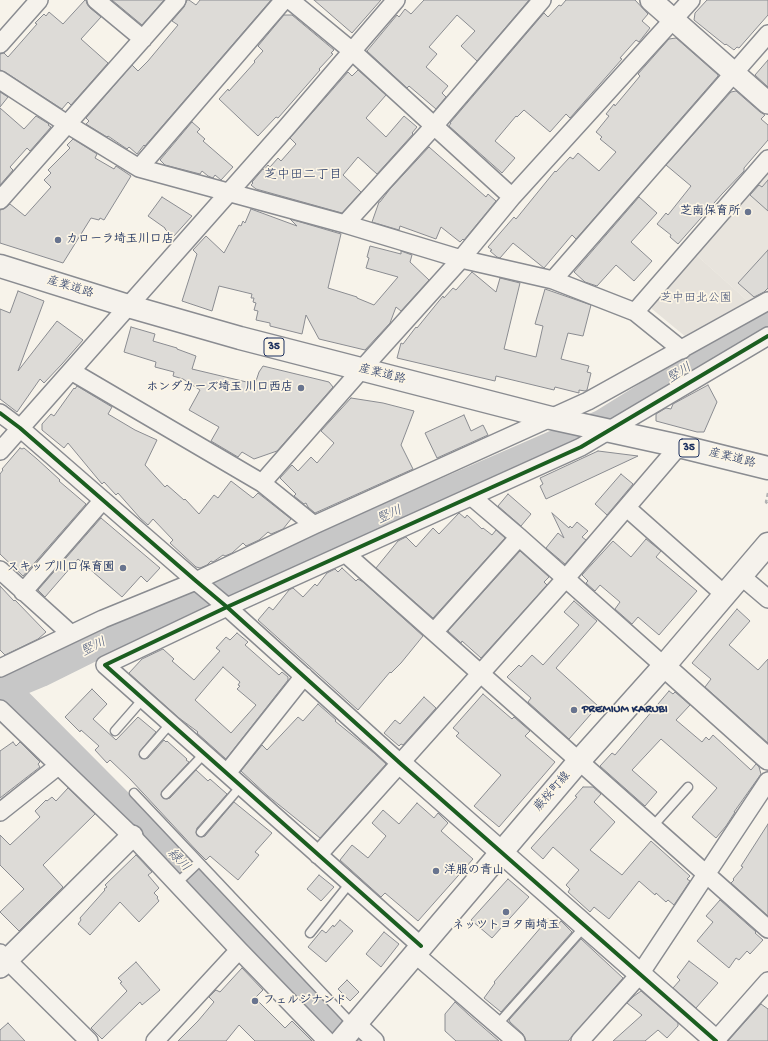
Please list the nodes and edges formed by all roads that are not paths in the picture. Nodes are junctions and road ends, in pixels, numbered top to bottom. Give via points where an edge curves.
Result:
1 (39, 0) edge
2 (96, 0) edge
3 (177, 0) edge
4 (284, 0) edge
5 (290, 0) edge
6 (396, 0) edge
7 (542, 0) edge
8 (651, 0) edge
9 (691, 0) edge
10 (673, 20) junction
11 (768, 34) edge
12 (143, 39) junction
13 (0, 44) edge
14 (352, 51) junction
15 (734, 74) junction
16 (0, 80) edge
17 (768, 103) edge
18 (67, 124) junction
19 (434, 126) junction
20 (767, 163) edge
21 (139, 168) junction
22 (230, 192) junction
23 (512, 197) junction
24 (0, 200) edge
25 (345, 224) junction
26 (461, 259) junction
27 (0, 266) edge
28 (553, 280) junction
29 (768, 301) edge
30 (128, 306) junction
31 (635, 312) junction
32 (768, 336) edge
33 (682, 350) junction
34 (361, 370) junction
35 (71, 371) junction
36 (0, 413) edge
37 (551, 418) junction
38 (20, 428) junction
39 (608, 430) junction
40 (679, 446) junction
41 (0, 451) edge
42 (768, 468) edge
43 (262, 483) junction
44 (472, 497) junction
45 (103, 500) junction
46 (627, 508) junction
47 (314, 525) junction
48 (519, 536) junction
49 (768, 544) edge
50 (346, 554) junction
51 (1, 574) edge
52 (741, 576) junction
53 (566, 578) junction
54 (196, 581) junction
55 (23, 592) junction
56 (725, 595) junction
57 (768, 599) edge
58 (228, 607) junction
59 (434, 632) junction
60 (70, 634) junction
61 (664, 666) junction
62 (0, 668) edge
63 (481, 674) junction
64 (304, 676) junction
65 (143, 699) junction
66 (3, 717) edge
67 (171, 724) junction
68 (115, 730) dead end
69 (205, 753) junction
70 (144, 754) dead end
71 (768, 759) edge
72 (579, 761) junction
73 (401, 764) junction
74 (58, 766) junction
75 (227, 773) junction
76 (768, 781) edge
77 (241, 786) junction
78 (688, 787) dead end
79 (134, 793) dead end
80 (166, 794) dead end
81 (0, 812) edge
82 (653, 826) junction
83 (201, 832) dead end
84 (132, 836) junction
85 (502, 852) junction
86 (318, 855) junction
87 (199, 862) junction
88 (707, 874) junction
89 (176, 884) junction
90 (350, 884) junction
91 (585, 926) junction
92 (768, 929) edge
93 (310, 933) dead end
94 (239, 950) junction
95 (418, 950) junction
96 (2, 960) edge
97 (640, 974) junction
98 (768, 981) edge
99 (497, 1025) junction
100 (351, 1029) edge
101 (89, 1041) edge
102 (155, 1041) edge
103 (327, 1041) edge
104 (375, 1041) edge
105 (516, 1041) edge
106 (580, 1041) edge
107 (716, 1041) edge

1 - 13 street
2 - 12 street
3 - 12 street
4 - 21 street
5 - 14 street
6 - 14 street
7 - 19 street
8 - 10 street
9 - 10 street
10 - 15 street
10 - 23 street
11 - 15 street
12 - 18 street
14 - 19 street
14 - 22 street
15 - 17 street
15 - 28 street
16 - 18 street
18 - 21 street
18 - 24 street
19 - 23 street
19 - 25 street
20 - 31 street
21 - 22 street
22 - 25 street
22 - 30 street
23 - 26 street
25 - 26 street
26 - 28 street
26 - 34 street
27 - 30 main road, 産業道路 / 35
28 - 31 street
29 - 33 street
30 - 34 main road, 産業道路 / 35
30 - 35 street
31 - 33 street
32 - 39 street
33 - 37 street
34 - 37 main road, 産業道路 / 35
34 - 43 street
35 - 38 street
35 - 43 street
36 - 38 street
37 - 39 main road, 産業道路 / 35
37 - 47 street
38 - 41 street
38 - 45 street
39 - 40 main road, 産業道路 / 35
39 - 44 street via 581,447
40 - 42 main road, 産業道路 / 35
40 - 46 street
43 - 47 street
44 - 48 street
44 - 50 street
45 - 54 street
45 - 55 street
46 - 53 street
46 - 56 street
47 - 54 street
48 - 53 street
48 - 59 street
49 - 52 main road, 蕨桜町線
50 - 58 street
50 - 59 street
51 - 55 street
52 - 56 main road, 蕨桜町線
52 - 57 street
53 - 61 street
53 - 63 street
54 - 58 street
54 - 60 street
55 - 60 street
56 - 61 main road, 蕨桜町線
58 - 64 street
58 - 65 street via 105,665
59 - 63 street
60 - 62 street
61 - 71 street
61 - 72 main road, 蕨桜町線
63 - 72 street
63 - 73 street
64 - 73 street
64 - 75 street
65 - 67 street
65 - 68 lane
66 - 74 street
67 - 69 street
67 - 70 lane
69 - 75 street
69 - 80 lane
72 - 82 street
72 - 85 main road, 蕨桜町線
73 - 85 street
73 - 86 street
74 - 81 street
74 - 84 street
75 - 77 street
76 - 88 street
77 - 83 lane
77 - 86 street
78 - 82 lane
79 - 87 lane
82 - 88 street
84 - 89 street
84 - 96 street
85 - 91 street
85 - 95 main road, 蕨桜町線
86 - 90 street
87 - 89 lane
87 - 100 lane
88 - 92 street
88 - 97 street
89 - 94 street
90 - 93 lane
90 - 95 street
91 - 97 street
91 - 99 lane
94 - 102 street
94 - 103 street
95 - 99 street
95 - 100 main road, 蕨桜町線
96 - 101 street
97 - 106 street
97 - 107 street
98 - 107 street
99 - 105 street
100 - 104 street

